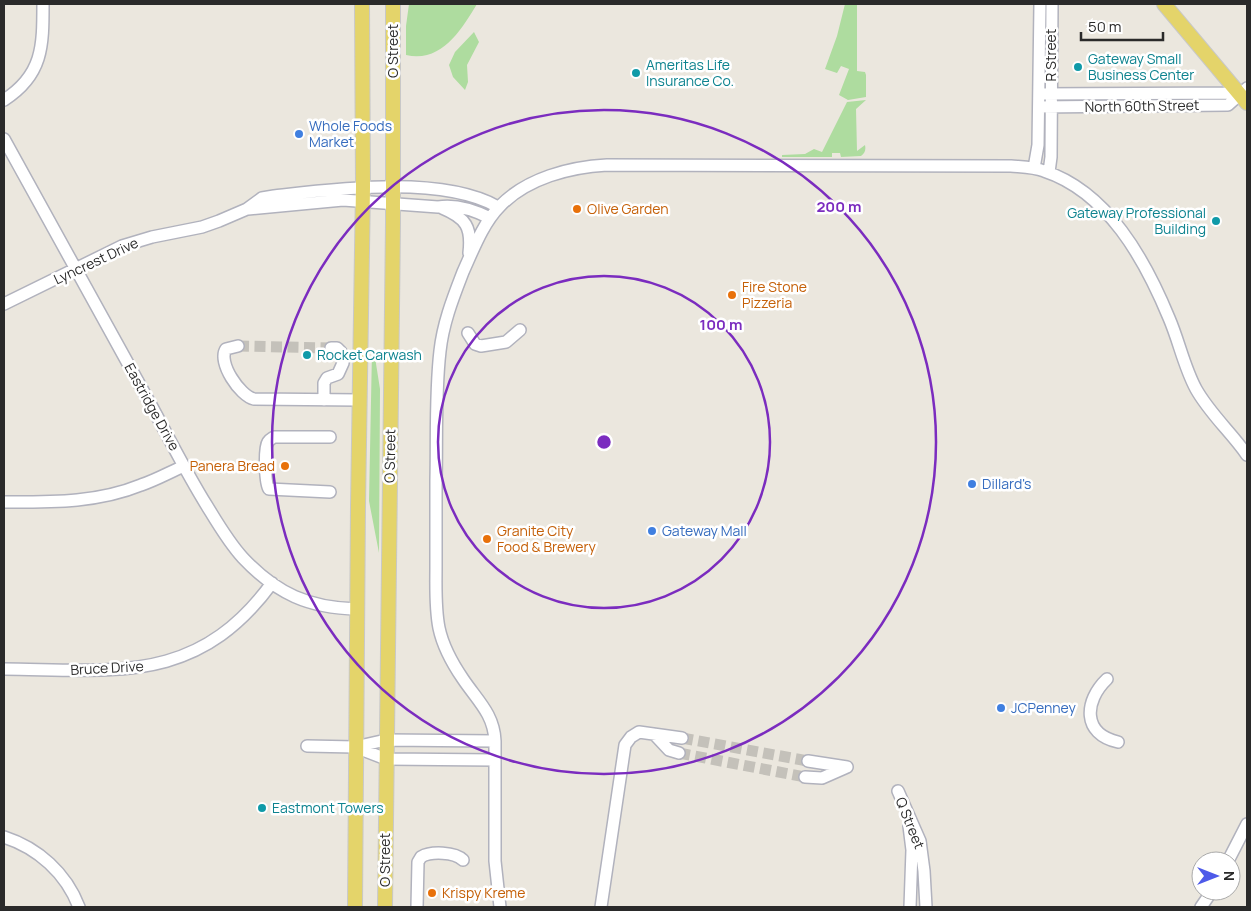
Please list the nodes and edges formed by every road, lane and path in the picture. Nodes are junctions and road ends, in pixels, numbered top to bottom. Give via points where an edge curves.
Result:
1 (43, 4) edge
2 (362, 4) edge
3 (393, 4) edge
4 (1040, 4) edge
5 (1052, 4) edge
6 (1164, 4) edge
7 (1039, 94) junction
8 (1051, 94) junction
9 (1245, 95) edge
10 (4, 100) edge
11 (1039, 107) junction
12 (1051, 107) junction
13 (4, 139) edge
14 (1034, 168) junction
15 (1049, 172) junction
16 (393, 188) junction
17 (363, 194) junction
18 (393, 203) junction
19 (438, 207) junction
20 (498, 207) junction
21 (490, 218) junction
22 (468, 262) junction
23 (76, 269) junction
24 (4, 304) edge
25 (520, 330) dead end
26 (468, 333) dead end
27 (238, 346) dead end
28 (331, 348) dead end
29 (324, 400) junction
30 (359, 400) junction
31 (330, 437) dead end
32 (1244, 447) edge
33 (1247, 455) edge
34 (184, 466) junction
35 (330, 492) dead end
36 (4, 502) edge
37 (272, 583) junction
38 (357, 609) junction
39 (4, 669) edge
40 (1108, 679) dead end
41 (654, 734) junction
42 (682, 738) tunnel mouth
43 (386, 740) junction
44 (495, 741) junction
45 (1118, 742) dead end
46 (307, 746) dead end
47 (355, 747) junction
48 (679, 752) tunnel mouth
49 (386, 759) junction
50 (495, 760) junction
51 (808, 761) tunnel mouth
52 (806, 777) tunnel mouth
53 (1247, 824) edge
54 (4, 837) edge
55 (1233, 851) edge
56 (463, 860) dead end
57 (79, 907) edge
58 (355, 907) edge
59 (385, 907) edge
60 (417, 907) edge
61 (500, 907) edge
62 (601, 907) edge
63 (910, 907) edge
64 (926, 907) edge

1 - 10 street via 43,38 39,57 26,80
2 - 17 main road
3 - 16 main road, O Street
4 - 7 street, R Street
5 - 8 street, R Street
6 - 9 main road
7 - 8 street, North 60th Street
7 - 11 street, R Street
8 - 9 street, North 60th Street
8 - 12 street, R Street
9 - 12 street, North 60th Street via 1228,105
11 - 12 street, North 60th Street
11 - 14 street, R Street
12 - 15 street, R Street
13 - 23 street, Eastridge Drive
14 - 15 street
14 - 20 street via 594,166 568,170 544,179
15 - 32 street via 1087,195 1128,240 1158,291 1196,389 1212,414
16 - 17 street, Lyncrest Drive
16 - 18 main road, O Street
16 - 20 street, Lyncrest Drive via 454,192
17 - 18 street, Lyncrest Drive
17 - 23 street, Lyncrest Drive via 334,188 262,198 248,209 202,227 132,242
17 - 30 main road
18 - 19 street, Lyncrest Drive
18 - 43 main road, O Street
19 - 21 street, Lyncrest Drive via 461,207
19 - 22 street via 454,213 465,222 470,241
20 - 21 street
21 - 22 street
22 - 44 street via 449,307 440,351 436,599 444,646 455,668 489,714
23 - 24 street, Lyncrest Drive
23 - 34 street, Eastridge Drive
25 - 26 street via 506,342 481,346 475,344
27 - 29 street via 226,349 223,359 234,382 248,398
28 - 29 street via 341,352 343,364 340,371 326,378
29 - 30 street
30 - 38 main road
31 - 35 street via 274,437 266,445 269,490
32 - 33 street
34 - 36 street via 141,486 103,496 68,501
34 - 37 street, Eastridge Drive via 227,538 244,559
37 - 38 street, Eastridge Drive via 308,603
37 - 39 street, Bruce Drive via 224,634 201,648 164,662 116,670
38 - 47 main road
40 - 45 street via 1093,697 1091,716 1097,733
41 - 42 street
41 - 48 street via 670,750
41 - 62 street via 639,732 625,745
43 - 44 street
43 - 47 street
43 - 49 main road, O Street
44 - 50 street
46 - 47 street
47 - 49 street
47 - 58 main road
49 - 50 street
49 - 59 main road, O Street
50 - 61 street via 495,861
51 - 52 street via 847,767 822,778
53 - 55 street
54 - 57 street via 25,846 52,866 68,885
56 - 60 street via 452,855 420,857
63 - 64 street, Q Street via 911,839 898,791 920,841

